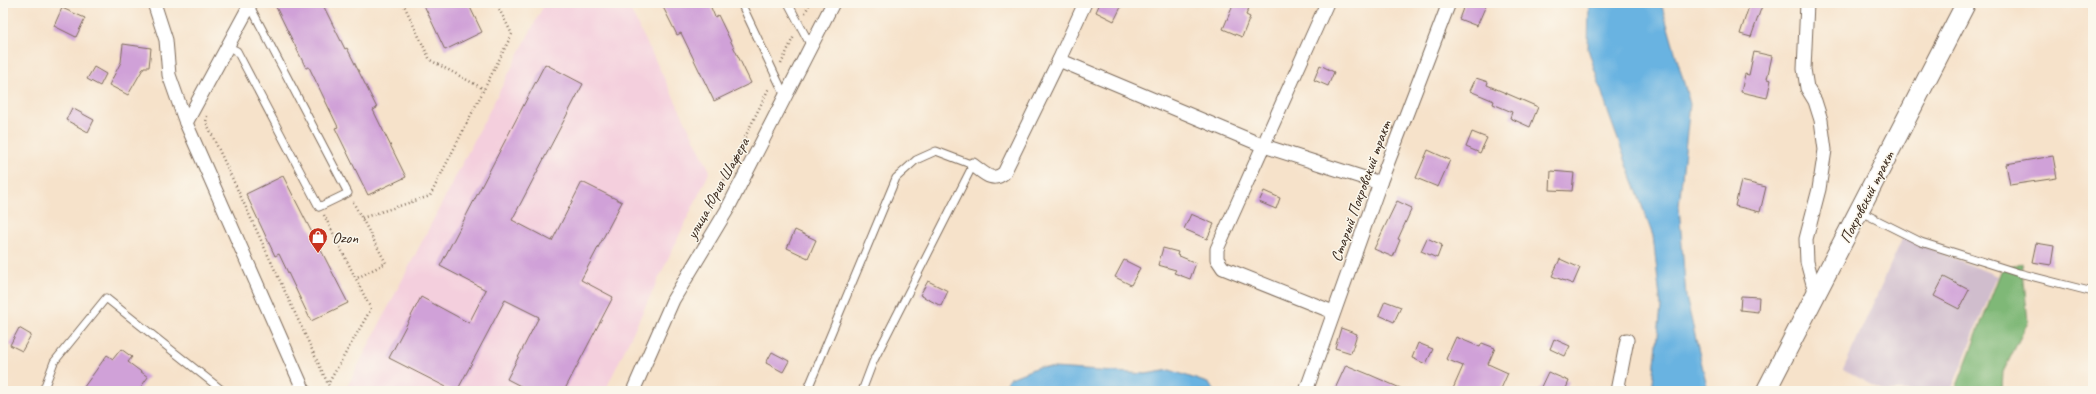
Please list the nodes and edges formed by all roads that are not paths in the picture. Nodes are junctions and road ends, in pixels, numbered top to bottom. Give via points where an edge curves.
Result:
1 (154, 3) edge
2 (741, 3) edge
3 (788, 3) edge
4 (833, 3) edge
5 (1085, 3) edge
6 (1327, 3) edge
7 (1449, 3) edge
8 (1807, 3) edge
9 (1966, 3) edge
10 (251, 5) edge
11 (227, 46) junction
12 (811, 46) junction
13 (1059, 60) junction
14 (785, 96) junction
15 (186, 123) junction
16 (1264, 146) junction
17 (973, 165) junction
18 (1380, 184) junction
19 (1859, 211) junction
20 (2093, 292) edge
21 (1816, 295) junction
22 (1333, 312) junction
23 (1626, 340) dead end
24 (43, 391) edge
25 (223, 391) edge
26 (304, 391) edge
27 (633, 391) edge
28 (807, 391) edge
29 (862, 391) edge
30 (1306, 391) edge
31 (1617, 391) edge
32 (1766, 391) edge

1 - 15 street via 166,40 169,75
2 - 14 lane
3 - 12 lane
4 - 12 street, улица Юрия Шафера
5 - 13 street
6 - 16 street
7 - 18 street, Старый Покровский тракт
8 - 21 street via 1804,68 1807,88 1815,101 1821,120 1825,150 1819,189 1806,239 1807,262
9 - 19 main road, Покровский тракт
10 - 11 street
10 - 11 lane via 348,193 320,207 237,51
11 - 15 street
12 - 14 street, улица Юрия Шафера
13 - 16 street
13 - 17 street via 1004,173 999,178 991,178
14 - 27 street, улица Юрия Шафера via 727,210 673,300
15 - 26 street
16 - 18 street
16 - 22 street via 1217,249 1217,259 1223,268
17 - 28 lane via 936,151 916,160 896,178
17 - 29 lane via 873,362
18 - 22 street, Старый Покровский тракт
19 - 20 lane via 1921,242 2019,273
19 - 21 main road, Покровский тракт
21 - 32 main road, Покровский тракт
22 - 30 street, Старый Покровский тракт
23 - 31 street
24 - 25 lane via 54,362 106,298

